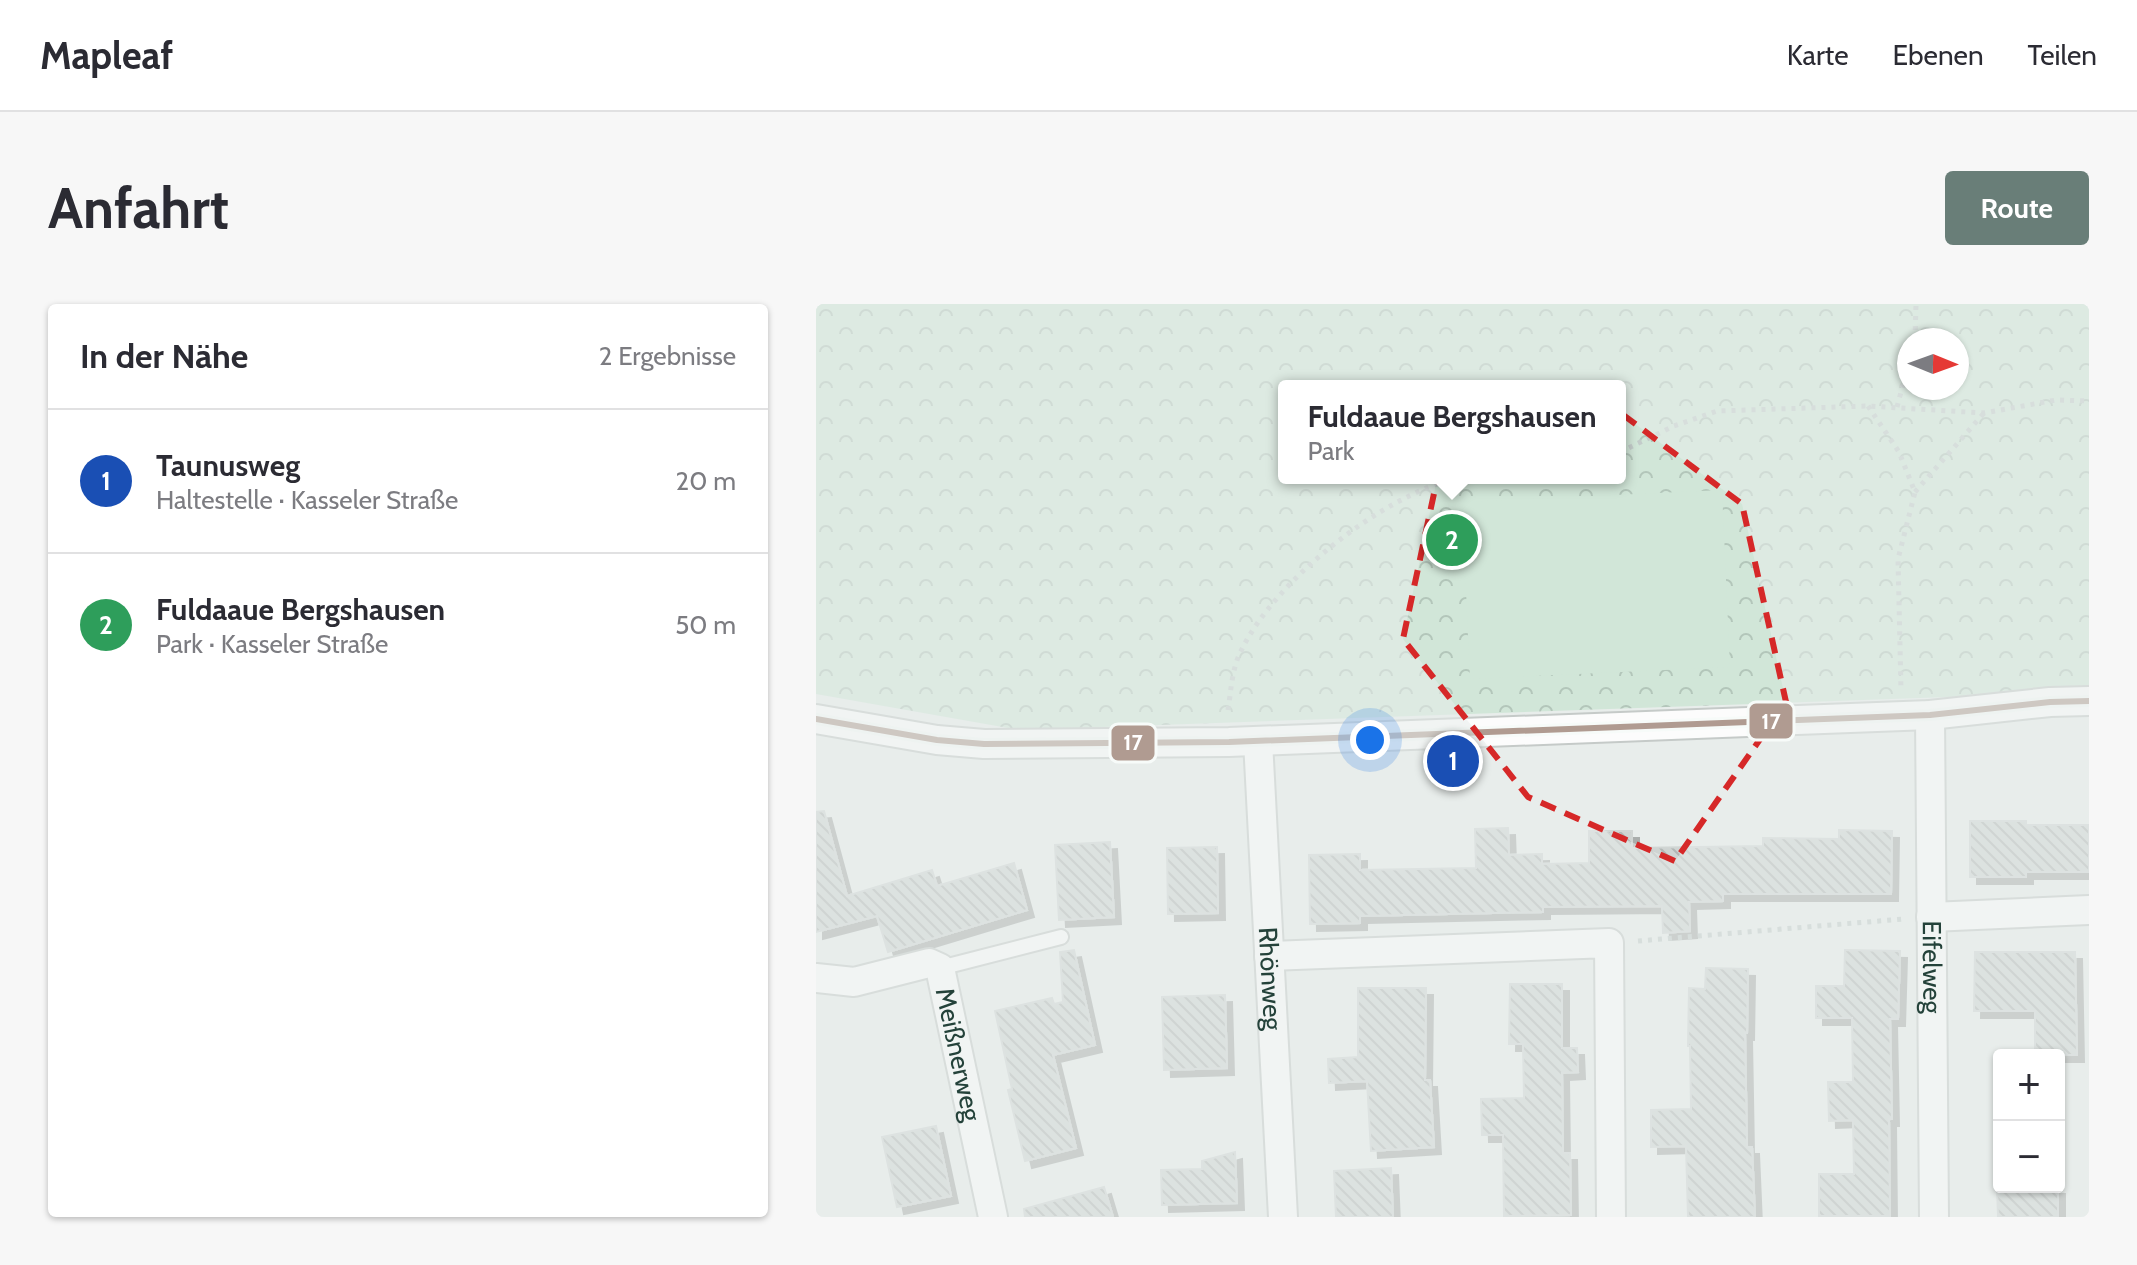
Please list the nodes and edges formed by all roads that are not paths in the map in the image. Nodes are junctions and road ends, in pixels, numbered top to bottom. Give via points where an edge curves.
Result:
1 (2089, 701) edge
2 (1916, 715) junction
3 (816, 719) edge
4 (1258, 741) junction
5 (2089, 910) edge
6 (1931, 917) junction
7 (1061, 937) dead end
8 (1269, 956) junction
9 (940, 968) junction
10 (816, 978) edge
11 (993, 1217) edge
12 (1283, 1217) edge
13 (1611, 1217) edge
14 (1934, 1217) edge

1 - 2 street
2 - 4 street
2 - 6 street, Eifelweg
3 - 4 street via 984,744
4 - 8 street, Rhönweg
5 - 6 street
6 - 14 street, Eifelweg
7 - 9 lane
8 - 12 street, Rhönweg
8 - 13 street via 1609,943
9 - 10 street, Meißnerweg via 929,963 854,982
9 - 11 street, Meißnerweg

